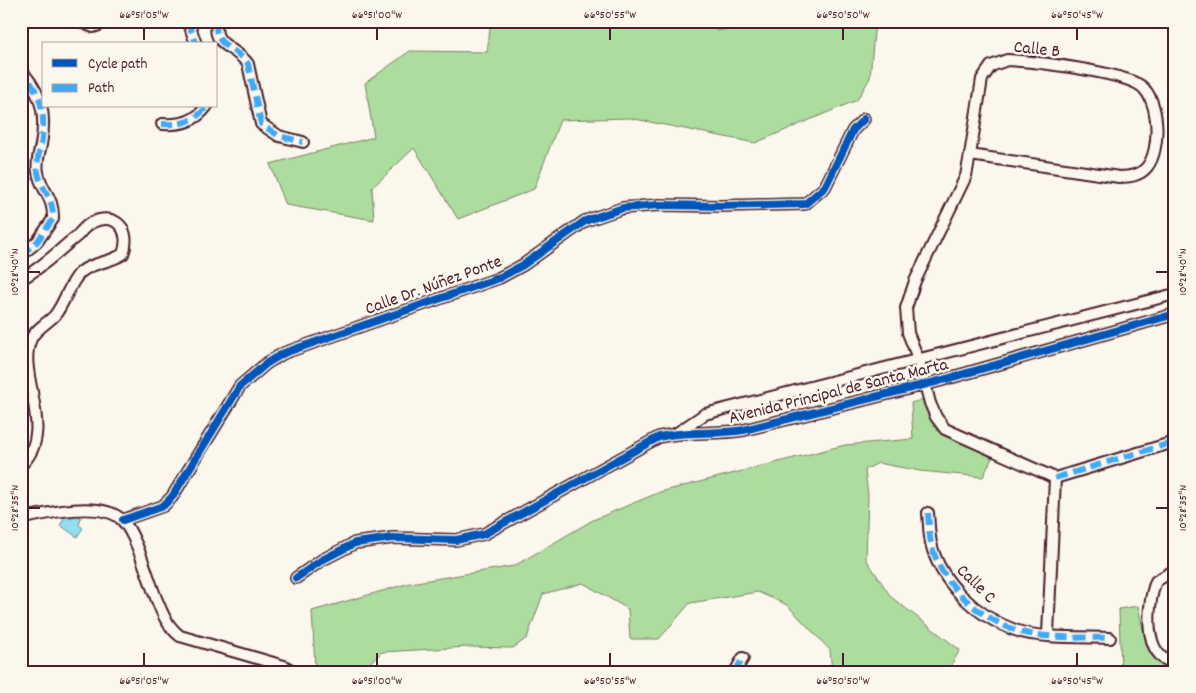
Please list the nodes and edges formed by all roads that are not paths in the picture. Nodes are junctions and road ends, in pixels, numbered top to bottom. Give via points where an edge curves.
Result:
1 (79, 21) edge
2 (101, 21) edge
3 (188, 21) edge
4 (218, 21) edge
5 (195, 42) edge
6 (25, 75) dead end
7 (42, 107) edge
8 (42, 108) edge
9 (206, 108) edge
10 (864, 119) dead end
11 (162, 124) dead end
12 (304, 142) dead end
13 (970, 155) junction
14 (21, 255) edge
15 (21, 279) edge
16 (1175, 294) edge
17 (1175, 314) edge
18 (919, 361) junction
19 (925, 384) junction
20 (676, 433) junction
21 (1171, 444) dead end
22 (21, 465) edge
23 (1055, 478) junction
24 (928, 513) dead end
25 (21, 519) edge
26 (123, 520) junction
27 (1175, 570) edge
28 (296, 578) dead end
29 (1048, 634) junction
30 (1110, 638) dead end
31 (743, 658) dead end
32 (1175, 664) edge
33 (295, 672) edge
34 (734, 672) edge

1 - 2 street via 93,27 99,26
3 - 5 street
4 - 12 street via 216,35 220,41 244,57 248,64 261,124 279,136
6 - 7 street via 37,89
8 - 14 street via 38,173 51,198 53,220 37,242
9 - 11 street via 185,124
10 - 26 street, Calle Dr. Núñez Ponte via 852,130 824,187 804,204 659,204 614,210 585,221 499,278 284,353 240,386 172,497 163,506
13 - 13 street, Calle B via 1130,177 1146,169 1151,160 1157,120 1155,108 1143,87 1122,76 1018,61 999,62 985,72 979,87
13 - 18 street, Calle B via 966,176 909,297 906,322
15 - 22 street via 89,224 108,219 124,229 127,237 123,254 80,272 55,315 31,339 27,365 36,425 30,454
16 - 18 street, Avenida Principal de Santa Marta
17 - 19 street, Avenida Principal de Santa Marta
18 - 19 street, Calle B
18 - 20 street, Avenida Principal de Santa Marta via 705,414
19 - 20 street, Avenida Principal de Santa Marta via 744,430 712,434
19 - 23 street via 933,410 945,428
20 - 28 street, Avenida Principal de Santa Marta via 659,437 484,534 456,540 393,538 355,543
21 - 23 street
23 - 29 street
24 - 29 street, Calle C via 931,544 950,584 987,615 1016,630
25 - 26 street via 99,509
26 - 33 street via 166,621 175,632
27 - 32 street via 1156,581 1148,610 1158,654
29 - 30 street, Calle C
31 - 34 street

